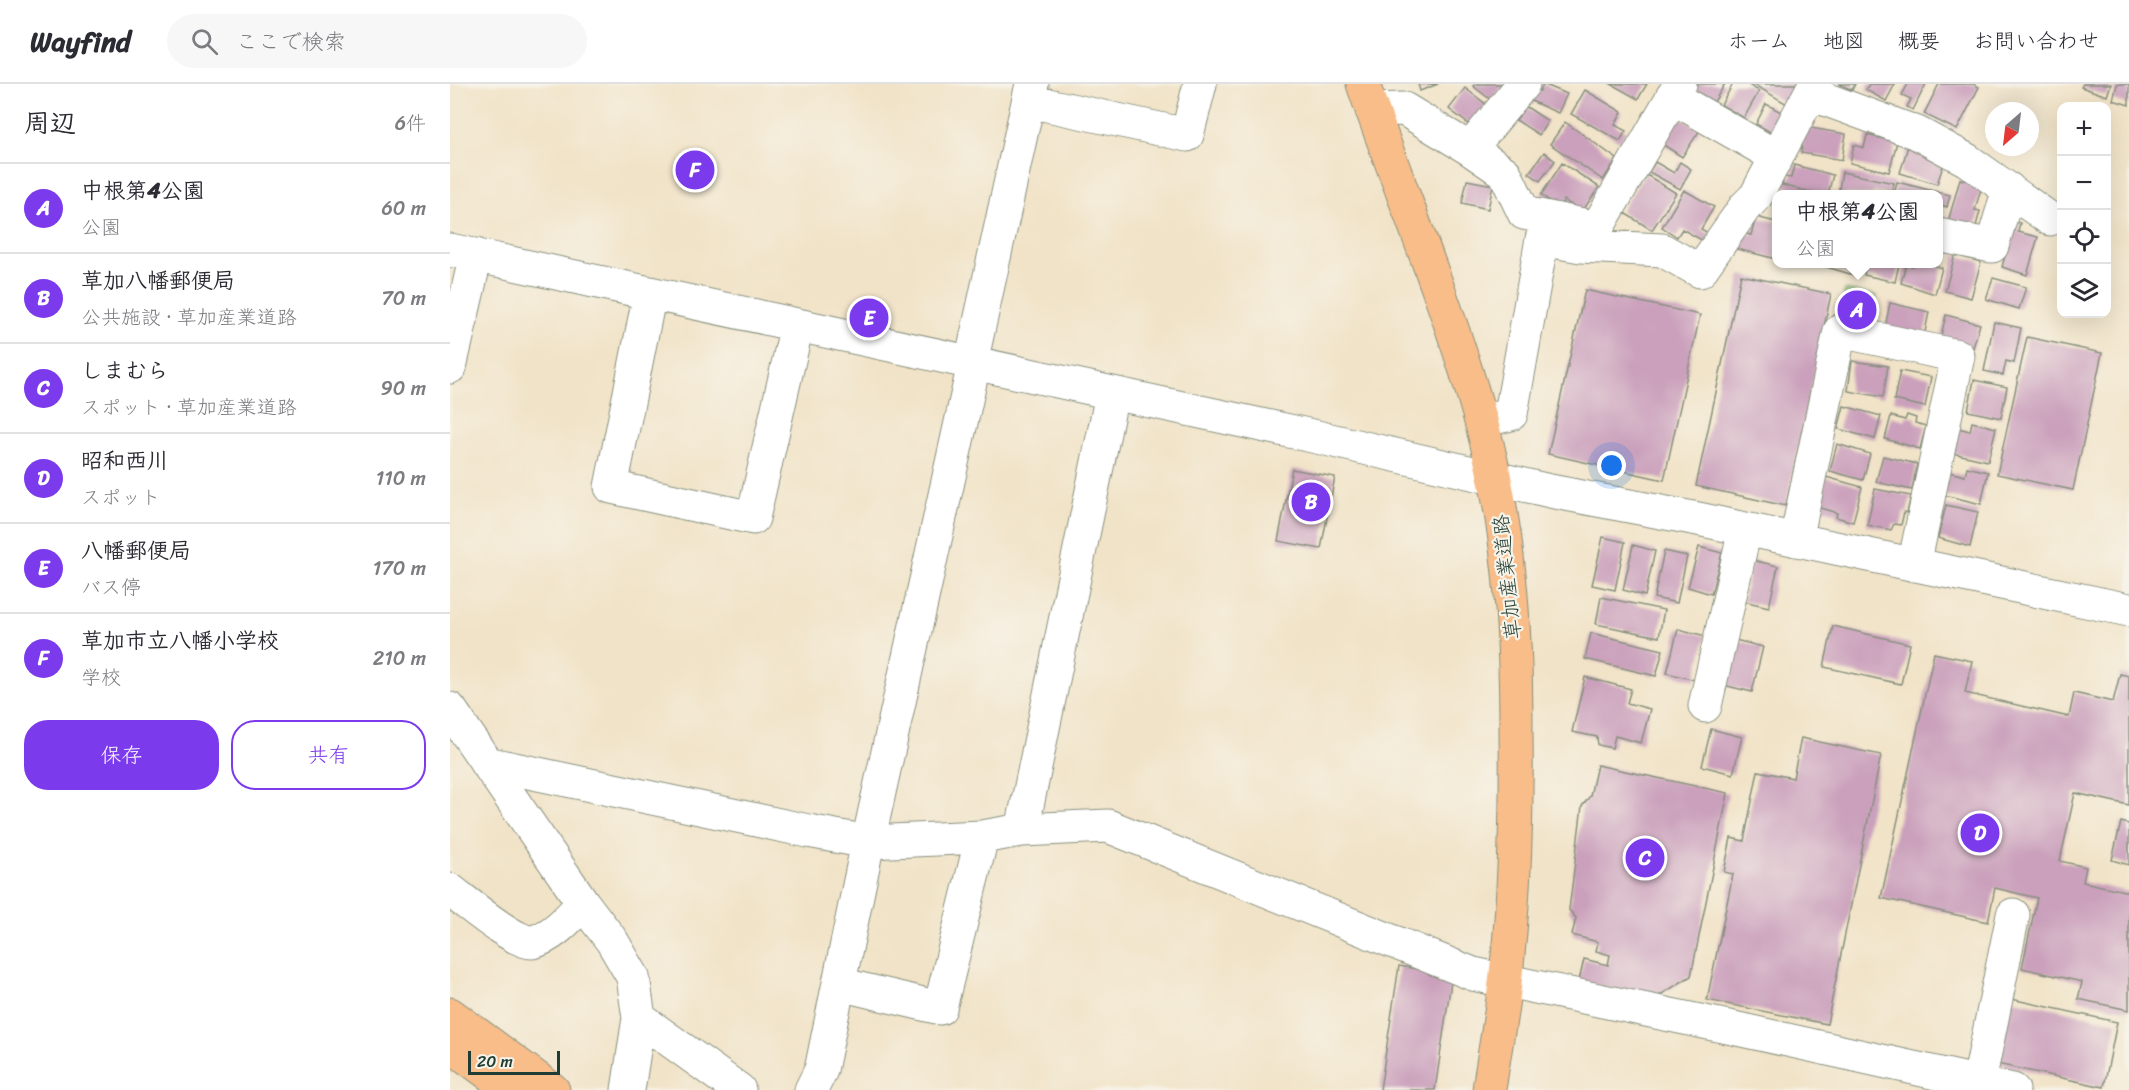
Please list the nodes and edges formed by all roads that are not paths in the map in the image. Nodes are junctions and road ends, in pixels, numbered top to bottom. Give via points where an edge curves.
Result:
1 (1200, 84) edge
2 (1522, 84) edge
3 (1813, 89) edge
4 (1676, 91) edge
5 (1030, 93) edge
6 (1367, 97) edge
7 (1470, 149) junction
8 (1777, 157) junction
9 (2008, 189) junction
10 (1766, 198) edge
11 (2050, 219) dead end
12 (1607, 235) junction
13 (1943, 236) edge
14 (463, 252) edge
15 (650, 293) junction
16 (797, 325) junction
17 (972, 363) junction
18 (450, 367) edge
19 (1112, 394) junction
20 (1481, 421) junction
21 (1494, 479) junction
22 (1745, 529) junction
23 (1796, 540) junction
24 (1914, 565) junction
25 (2129, 610) edge
26 (1705, 706) dead end
27 (450, 709) edge
28 (486, 763) junction
29 (1022, 830) junction
30 (982, 837) junction
31 (868, 842) junction
32 (450, 890) edge
33 (583, 903) junction
34 (2013, 915) dead end
35 (1505, 982) junction
36 (839, 984) junction
37 (450, 1014) edge
38 (639, 1018) junction
39 (450, 1045) edge
40 (1906, 1079) edge
41 (1971, 1084) edge
42 (511, 1090) edge
43 (553, 1090) edge
44 (628, 1090) edge
45 (739, 1090) edge
46 (811, 1090) edge
47 (1489, 1090) edge
48 (2013, 1090) edge

1 - 5 street via 1187,135
2 - 7 street
3 - 8 street
3 - 9 street via 1917,133 1968,160
4 - 8 street
4 - 12 street
5 - 17 street
6 - 7 street via 1404,109
6 - 20 main road, 草加産業道路
7 - 12 street via 1505,173 1524,213 1597,228
8 - 10 street
9 - 11 street
9 - 13 street via 1992,246
10 - 12 street via 1745,207 1700,271 1662,250
12 - 20 street via 1581,246 1542,239 1511,414
14 - 15 street
14 - 18 street
15 - 16 street
15 - 16 street via 611,487 753,518
16 - 17 street
17 - 19 street
17 - 31 street
19 - 21 street
19 - 29 street
20 - 21 main road, 草加産業道路
21 - 22 street
21 - 35 main road, 草加産業道路 via 1505,540 1516,681 1513,887
22 - 23 street
22 - 26 street
23 - 24 street
23 - 24 street via 1840,331 1958,356
24 - 25 street
27 - 28 street
28 - 31 street
28 - 33 street
29 - 30 street
29 - 35 street via 1108,826 1473,974
30 - 31 street
30 - 36 street via 940,1008
31 - 36 street
32 - 33 street via 516,938 531,942 556,930
33 - 38 street via 633,977
34 - 41 street
35 - 40 street via 1732,1028
35 - 47 main road, 草加産業道路
36 - 46 street via 821,1070
37 - 43 main road
38 - 44 street
38 - 45 street
39 - 42 main road
40 - 41 street
41 - 48 street

